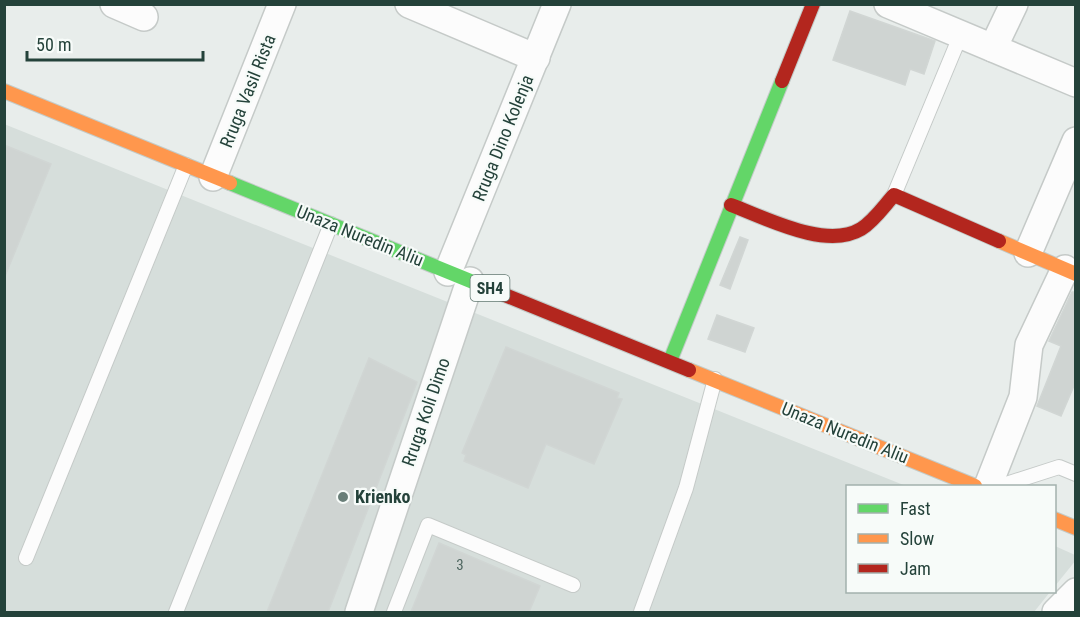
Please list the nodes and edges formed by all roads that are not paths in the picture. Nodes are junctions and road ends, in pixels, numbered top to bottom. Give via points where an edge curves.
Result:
1 (114, 4) edge
2 (282, 4) edge
3 (409, 4) edge
4 (557, 4) edge
5 (813, 4) edge
6 (888, 4) edge
7 (1014, 4) edge
8 (144, 17) dead end
9 (961, 34) junction
10 (993, 48) junction
11 (536, 58) junction
12 (1076, 83) edge
13 (8, 92) edge
14 (4, 110) edge
15 (1076, 141) edge
16 (186, 165) junction
17 (213, 177) junction
18 (894, 195) junction
19 (731, 205) junction
20 (331, 224) junction
21 (1028, 253) junction
22 (1070, 272) edge
23 (459, 276) junction
24 (670, 361) junction
25 (715, 379) junction
26 (1076, 474) edge
27 (973, 485) edge
28 (988, 485) edge
29 (1003, 485) edge
30 (1056, 520) edge
31 (1076, 528) edge
32 (26, 558) dead end
33 (573, 585) dead end
34 (1076, 592) edge
35 (176, 612) edge
36 (359, 612) edge
37 (394, 612) edge
38 (641, 612) edge
39 (1056, 612) edge

1 - 8 street
2 - 17 street, Rruga Vasil Rista
3 - 11 street
4 - 11 street, Rruga Dino Kolenja
5 - 19 main road
6 - 9 street
7 - 10 street
9 - 10 street
9 - 18 lane
10 - 12 street
11 - 23 street, Rruga Dino Kolenja
13 - 14 lane
13 - 16 main road, Unaza Nuredin Aliu / SH4
15 - 21 street
16 - 17 main road, Unaza Nuredin Aliu / SH4
16 - 32 lane
17 - 20 main road, Unaza Nuredin Aliu / SH4
18 - 19 main road via 860,229 844,236 800,230
18 - 21 main road
19 - 24 main road
20 - 23 main road, Unaza Nuredin Aliu / SH4
20 - 35 lane
21 - 22 main road
22 - 28 street via 1029,345 1023,397
23 - 24 main road, Unaza Nuredin Aliu / SH4
23 - 36 street, Rruga Koli Dimo
24 - 25 main road, Unaza Nuredin Aliu / SH4
25 - 27 main road, Unaza Nuredin Aliu / SH4
25 - 38 lane via 686,488
26 - 29 lane via 1059,467
30 - 31 main road
33 - 37 lane via 428,525
34 - 39 street

